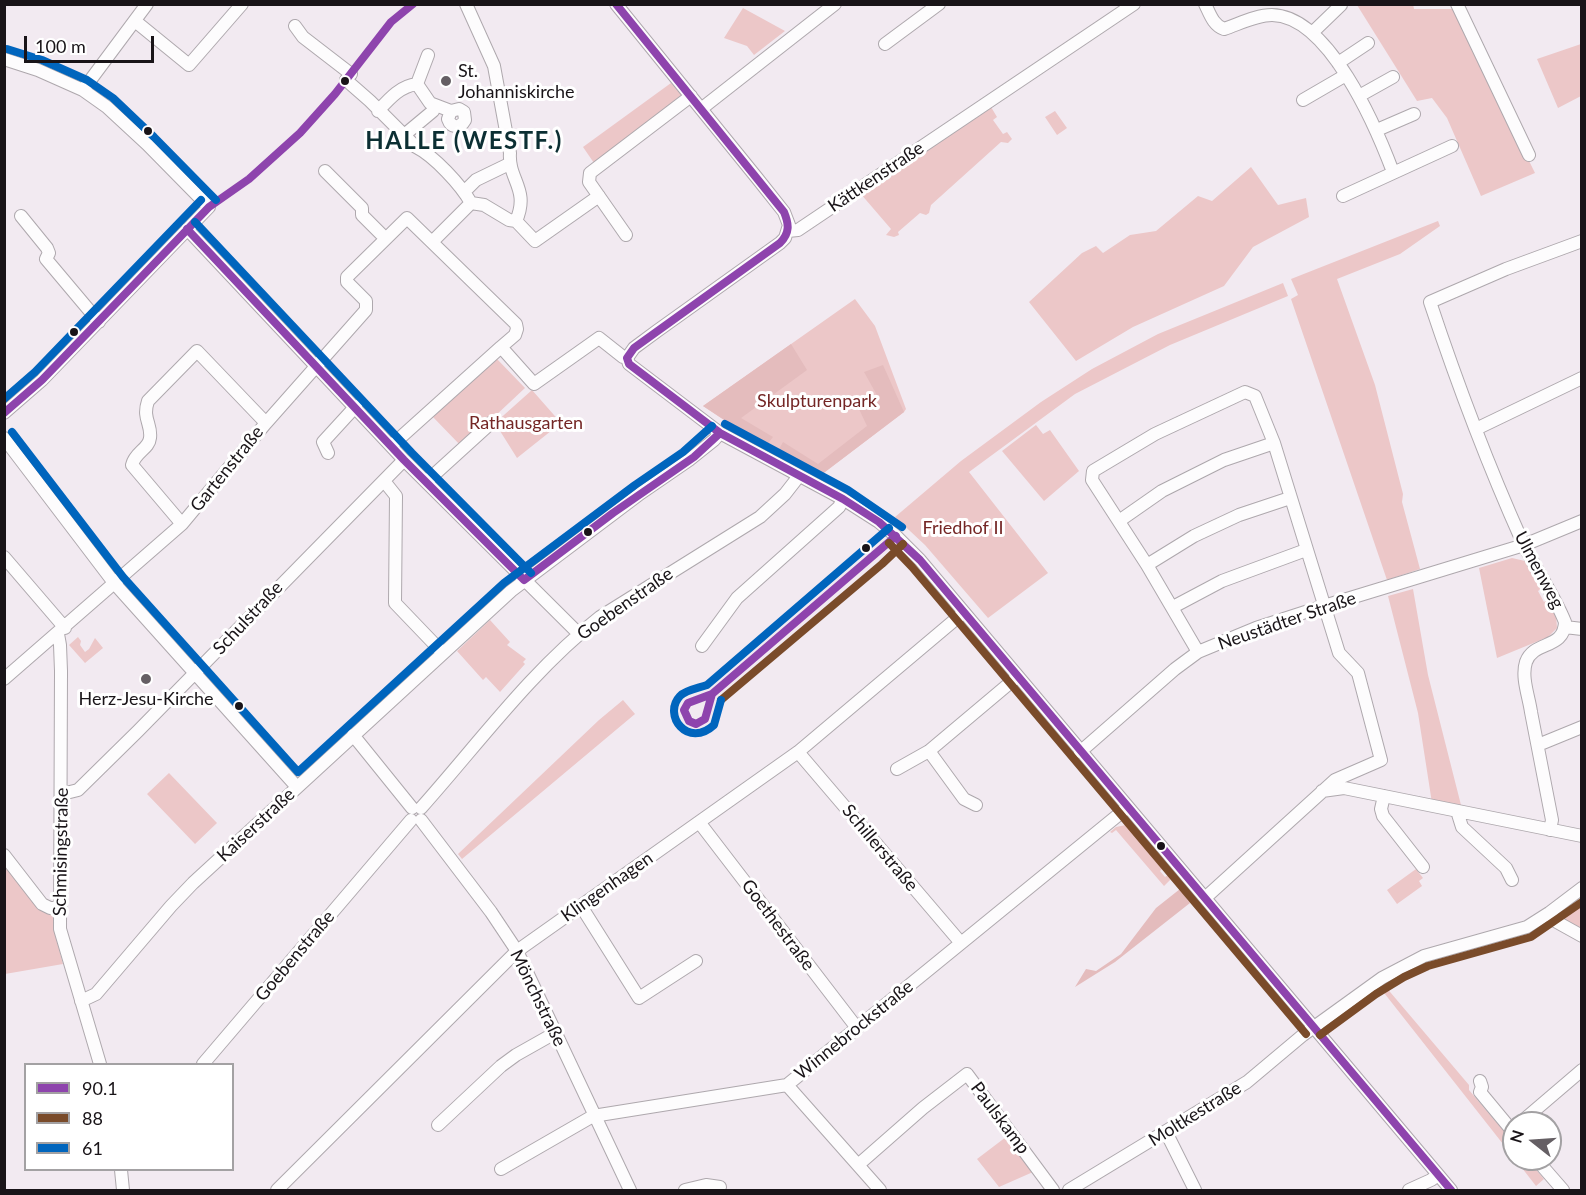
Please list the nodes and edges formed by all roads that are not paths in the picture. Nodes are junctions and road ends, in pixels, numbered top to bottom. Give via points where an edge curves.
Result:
1 (147, 4) edge
2 (242, 4) edge
3 (466, 4) edge
4 (616, 4) edge
5 (835, 4) edge
6 (939, 4) edge
7 (1134, 4) edge
8 (1205, 4) edge
9 (1457, 4) edge
10 (1341, 5) edge
11 (1285, 10) edge
12 (135, 21) junction
13 (295, 26) dead end
14 (1313, 33) junction
15 (1368, 43) dead end
16 (885, 44) dead end
17 (428, 55) dead end
18 (4, 59) edge
19 (1338, 63) junction
20 (1346, 75) junction
21 (1393, 76) dead end
22 (417, 84) junction
23 (83, 90) junction
24 (690, 96) junction
25 (1359, 96) junction
26 (1304, 100) dead end
27 (435, 105) junction
28 (701, 109) junction
29 (378, 111) junction
30 (451, 111) dead end
31 (1414, 114) dead end
32 (1377, 130) junction
33 (404, 136) junction
34 (1452, 146) dead end
35 (1529, 155) dead end
36 (509, 164) junction
37 (325, 171) dead end
38 (1393, 172) junction
39 (465, 191) junction
40 (599, 196) junction
41 (1343, 196) dead end
42 (471, 203) junction
43 (21, 216) dead end
44 (516, 221) junction
45 (187, 229) junction
46 (788, 231) junction
47 (626, 235) dead end
48 (385, 238) junction
49 (433, 241) junction
50 (1581, 241) edge
51 (99, 322) junction
52 (501, 348) junction
53 (627, 358) junction
54 (316, 366) junction
55 (1581, 378) edge
56 (356, 406) junction
57 (4, 413) edge
58 (492, 422) dead end
59 (266, 423) junction
60 (1476, 429) junction
61 (720, 432) junction
62 (4, 438) edge
63 (1274, 443) junction
64 (391, 446) junction
65 (328, 453) dead end
66 (404, 460) junction
67 (799, 476) junction
68 (384, 481) junction
69 (426, 482) junction
70 (1290, 498) junction
71 (843, 500) junction
72 (1119, 521) junction
73 (1581, 521) edge
74 (182, 524) junction
75 (1524, 545) junction
76 (1306, 550) junction
77 (4, 557) edge
78 (1147, 565) junction
79 (524, 580) junction
80 (115, 584) junction
81 (1324, 606) junction
82 (1173, 607) junction
83 (963, 613) junction
84 (1565, 627) junction
85 (1581, 629) edge
86 (61, 631) junction
87 (579, 634) junction
88 (702, 646) dead end
89 (442, 652) junction
90 (1198, 652) junction
91 (196, 674) junction
92 (1017, 677) junction
93 (4, 679) edge
94 (1581, 727) edge
95 (353, 735) junction
96 (1538, 746) junction
97 (798, 752) junction
98 (929, 752) junction
99 (1080, 752) junction
100 (897, 769) dead end
101 (1350, 773) junction
102 (297, 787) junction
103 (1322, 791) junction
104 (1364, 792) junction
105 (62, 794) junction
106 (1384, 796) junction
107 (976, 805) dead end
108 (1128, 807) junction
109 (1457, 811) junction
110 (416, 814) junction
111 (699, 822) junction
112 (1550, 830) junction
113 (1581, 836) edge
114 (4, 855) edge
115 (1423, 867) dead end
116 (1512, 880) dead end
117 (1581, 888) edge
118 (1205, 898) junction
119 (581, 906) junction
120 (61, 908) junction
121 (1549, 913) junction
122 (1581, 936) edge
123 (962, 943) junction
124 (517, 951) junction
125 (696, 961) dead end
126 (81, 1001) junction
127 (1314, 1027) junction
128 (857, 1028) junction
129 (555, 1033) junction
130 (99, 1063) edge
131 (205, 1063) edge
132 (1581, 1070) edge
133 (1480, 1081) dead end
134 (787, 1085) junction
135 (1535, 1111) edge
136 (1502, 1115) edge
137 (593, 1116) junction
138 (438, 1125) dead end
139 (1166, 1132) junction
140 (858, 1165) junction
141 (501, 1169) dead end
142 (121, 1171) edge
143 (1546, 1171) edge
144 (1438, 1175) junction
145 (1086, 1186) edge
146 (720, 1187) dead end
147 (123, 1191) edge
148 (277, 1191) edge
149 (630, 1191) edge
150 (684, 1191) edge
151 (880, 1191) edge
152 (1053, 1191) edge
153 (1070, 1191) edge
154 (1195, 1191) edge
155 (1409, 1191) edge
156 (1451, 1191) edge
157 (1563, 1191) edge

1 - 12 street
2 - 12 street via 189,65
3 - 36 street via 494,66
4 - 24 street
5 - 28 street
6 - 16 street
7 - 46 street, Kättkenstraße via 798,230
8 - 11 street via 1215,23 1224,29
9 - 35 street
10 - 14 street
11 - 14 street
12 - 23 street
13 - 29 street via 303,37 351,74 346,80
14 - 19 street
15 - 19 street
17 - 22 street
18 - 23 street
19 - 20 street
20 - 25 street
20 - 26 street
21 - 25 street
22 - 27 street
22 - 29 street via 397,92
23 - 45 street via 147,144 209,207
24 - 28 street
24 - 40 street via 592,170 588,179
25 - 32 street
27 - 30 street
27 - 33 street
28 - 46 street via 784,212
29 - 33 street
31 - 32 street
32 - 38 street
33 - 39 street
34 - 38 street
36 - 39 street via 476,180
36 - 44 street via 522,201
37 - 48 street via 363,208 362,215
38 - 41 street
39 - 42 street
40 - 44 street via 535,241
40 - 47 street
42 - 44 street
42 - 49 street
43 - 51 street via 47,248 46,259
45 - 51 street
45 - 54 street
46 - 53 street, Kättkenstraße via 780,243 634,348
48 - 49 street, Gartenstraße via 407,218
48 - 54 street, Gartenstraße via 346,280 366,301 366,310
49 - 52 street, Gartenstraße via 516,324 514,335
50 - 60 street, Ulmenweg via 1430,302
51 - 57 street
52 - 53 street via 534,384 599,338
52 - 64 street, Gartenstraße
53 - 61 street via 629,364
54 - 56 street
54 - 59 street, Gartenstraße
55 - 60 street
56 - 64 street
56 - 65 street via 323,442
58 - 69 street
59 - 74 street, Gartenstraße
59 - 74 street via 197,351 148,401 144,412 151,437 132,465
60 - 75 street, Ulmenweg
61 - 67 street
61 - 79 street, Kaiserstraße via 689,460
62 - 80 street
63 - 70 street
63 - 72 street via 1224,460 1162,491
63 - 72 street via 1255,396 1245,392 1155,434 1093,471 1092,480
64 - 66 street
66 - 68 street, Schulstraße
66 - 69 street
67 - 71 street
67 - 87 street, Goebenstraße via 760,517 609,611
68 - 89 street via 396,496 395,603
68 - 91 street, Schulstraße
69 - 79 street
70 - 76 street
70 - 78 street via 1194,536
71 - 83 street via 896,536
71 - 88 street via 736,598
72 - 78 street
73 - 75 street, Neustädter Straße
74 - 80 street, Gartenstraße
75 - 81 street, Neustädter Straße
75 - 84 street, Ulmenweg via 1563,615
76 - 81 street
76 - 82 street via 1222,581
77 - 86 street
78 - 82 street
79 - 87 street
79 - 89 street, Kaiserstraße
80 - 86 street, Gartenstraße
80 - 91 street
81 - 90 street, Neustädter Straße
81 - 101 street via 1339,653 1358,673 1380,760
82 - 90 street
83 - 92 street
83 - 97 street, Klingenhagen
84 - 85 street
84 - 96 street, Ulmenweg via 1561,637 1536,650 1527,660 1525,675
86 - 93 street, Gartenstraße
86 - 105 street, Schmisingstraße
87 - 110 street, Goebenstraße via 540,671
89 - 95 street, Kaiserstraße
90 - 99 street, Neustädter Straße
91 - 102 street
91 - 105 street, Schulstraße via 78,790
92 - 98 street
92 - 99 street
94 - 96 street
95 - 102 street, Kaiserstraße
95 - 110 street, Mönchstraße
96 - 112 street, Ulmenweg via 1552,820
97 - 111 street, Klingenhagen
97 - 123 street, Schillerstraße
98 - 100 street
98 - 107 street via 964,799
99 - 108 street
101 - 103 street
101 - 104 street
102 - 126 street, Kaiserstraße via 171,906 96,994
103 - 104 street via 1344,788
103 - 118 street
104 - 106 street
105 - 120 street, Schmisingstraße
106 - 109 street
106 - 115 street via 1383,816
108 - 118 street
108 - 123 street, Winnebrockstraße
109 - 112 street
109 - 116 street via 1462,827 1506,868
110 - 124 street, Mönchstraße
110 - 131 street, Goebenstraße
111 - 119 street, Klingenhagen
111 - 128 street, Goethestraße
112 - 113 street
114 - 120 street via 42,903
117 - 121 street, Moltkestraße
118 - 127 street
119 - 124 street, Klingenhagen
119 - 125 street via 639,998
120 - 126 street, Schmisingstraße via 60,929
121 - 122 street
121 - 127 street, Moltkestraße via 1527,927 1424,956 1399,968
123 - 128 street, Winnebrockstraße
124 - 129 street, Mönchstraße
124 - 148 street, Klingenhagen
126 - 130 street, Schmisingstraße
127 - 139 street, Moltkestraße via 1246,1082
127 - 144 street
128 - 134 street, Winnebrockstraße
129 - 137 street, Mönchstraße
129 - 138 street via 501,1066
132 - 135 street
133 - 136 street via 1480,1092
134 - 137 street, Winnebrockstraße
134 - 140 street
137 - 141 street, Winnebrockstraße
137 - 149 street, Mönchstraße
139 - 145 street, Moltkestraße
139 - 154 street
140 - 151 street
140 - 152 street, Paulskamp via 967,1074
142 - 147 street
143 - 157 street
144 - 155 street
144 - 156 street
145 - 153 street, Moltkestraße
146 - 150 street via 706,1185

